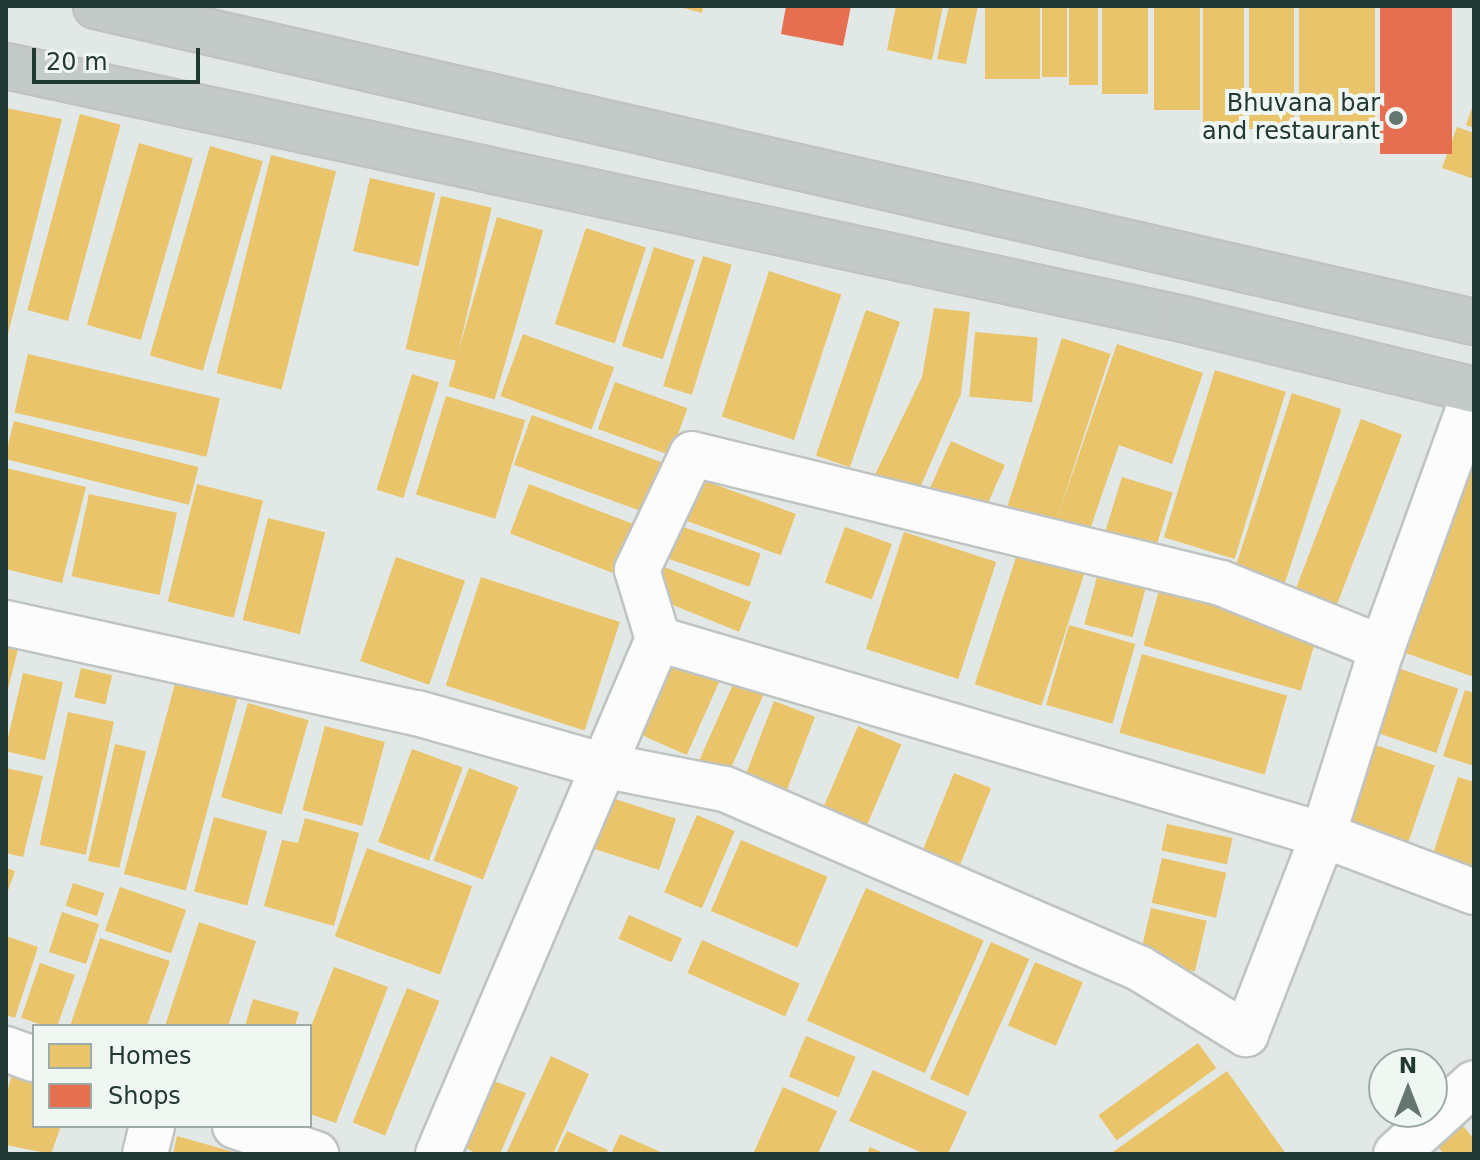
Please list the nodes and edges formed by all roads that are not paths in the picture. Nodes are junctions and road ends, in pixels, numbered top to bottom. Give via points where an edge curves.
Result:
1 (96, 6) edge
2 (6, 66) edge
3 (1474, 322) edge
4 (1474, 392) edge
5 (6, 623) edge
6 (658, 639) junction
7 (1382, 648) junction
8 (601, 765) junction
9 (1323, 835) junction
10 (1474, 892) edge
11 (6, 1049) edge
12 (32, 1058) edge
13 (1474, 1083) edge
14 (152, 1128) edge
15 (241, 1128) edge
16 (145, 1154) edge
17 (316, 1154) edge
18 (438, 1154) edge
19 (1396, 1154) edge

1 - 3 highway
2 - 4 highway via 1168,316
4 - 7 street
5 - 8 street via 417,713
6 - 7 street via 637,570 692,454 1221,583
6 - 8 street
6 - 9 street
7 - 9 street
8 - 9 street via 725,789 1139,968 1246,1034
8 - 18 street
9 - 10 street
11 - 12 street
13 - 19 street
14 - 16 street
15 - 17 street

